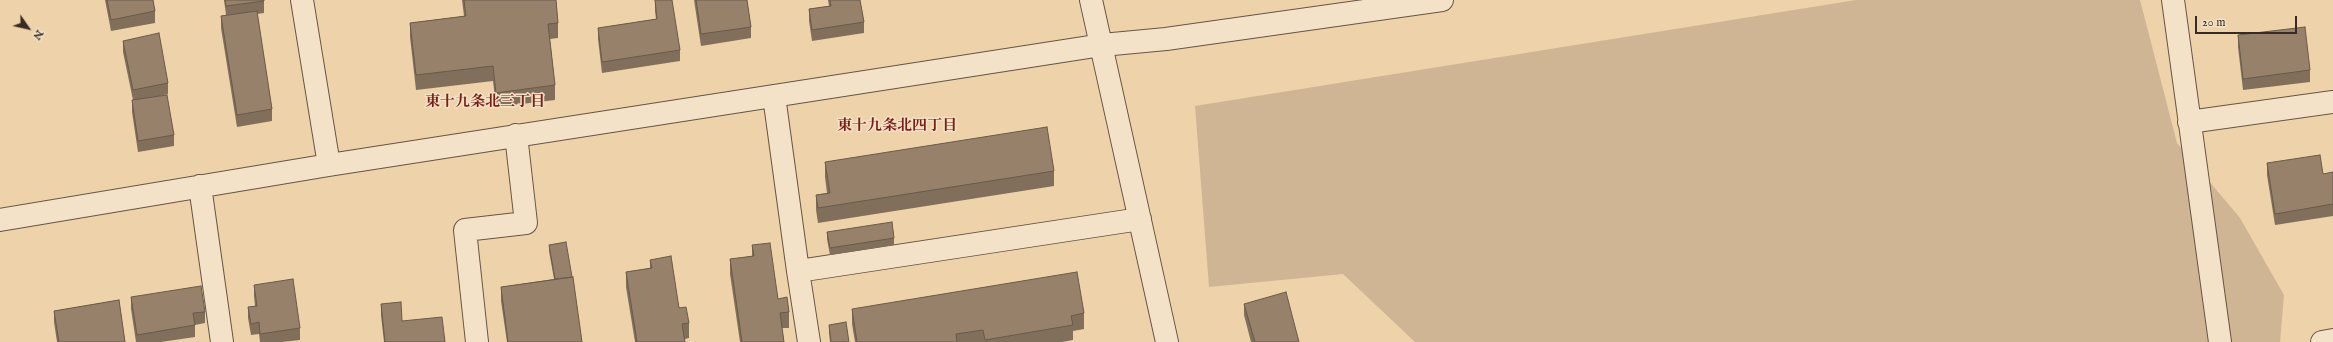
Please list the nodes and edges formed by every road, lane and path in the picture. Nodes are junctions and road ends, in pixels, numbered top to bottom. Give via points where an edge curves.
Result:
1 (302, 0) edge
2 (1091, 0) edge
3 (1442, 0) edge
4 (2173, 0) edge
5 (1102, 45) junction
6 (774, 96) junction
7 (2333, 102) edge
8 (2189, 122) junction
9 (516, 135) junction
10 (329, 165) junction
11 (200, 186) junction
12 (1140, 219) junction
13 (0, 220) edge
14 (798, 271) junction
15 (2333, 340) edge
16 (222, 342) edge
17 (477, 342) edge
18 (809, 342) edge
19 (1167, 342) edge
20 (2220, 342) edge
21 (2322, 342) edge

1 - 10 street
2 - 5 street
3 - 5 street via 1166,39
4 - 8 street
5 - 6 street
5 - 12 street
6 - 9 street
6 - 14 street
7 - 8 street
8 - 20 street
9 - 10 street
9 - 17 street via 526,223 465,230
10 - 11 street
11 - 13 street
11 - 16 street
12 - 14 street
12 - 19 street
14 - 18 street
15 - 21 street

